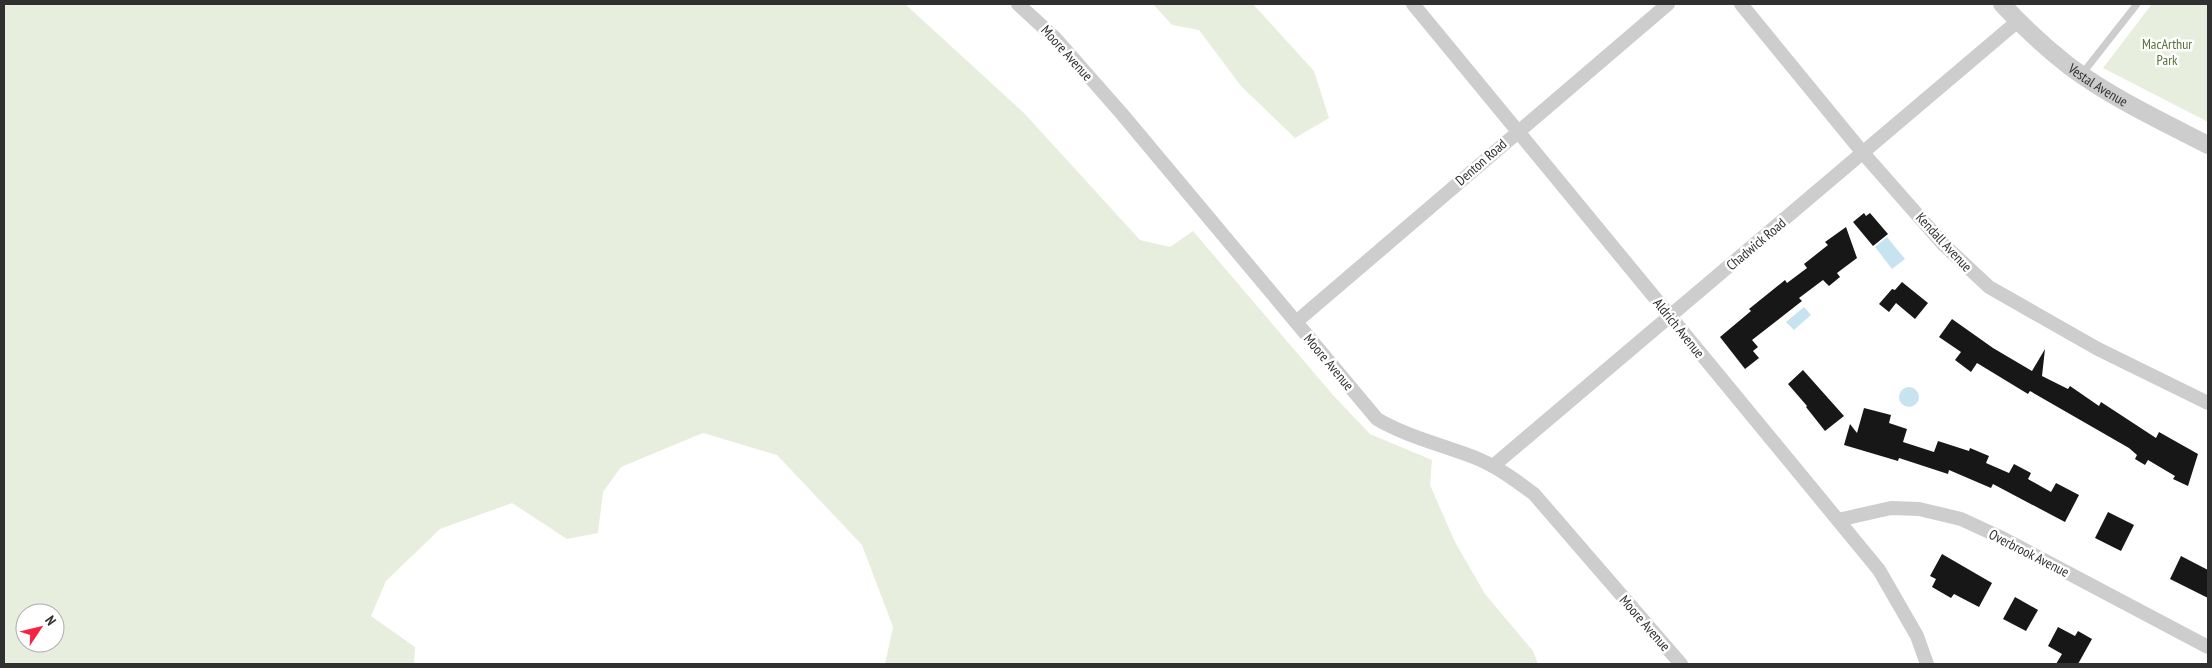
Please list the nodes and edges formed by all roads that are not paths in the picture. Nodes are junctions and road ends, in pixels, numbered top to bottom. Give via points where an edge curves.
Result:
1 (1018, 4) edge
2 (1413, 4) edge
3 (1668, 4) edge
4 (1741, 4) edge
5 (2002, 4) edge
6 (2137, 4) edge
7 (2018, 21) junction
8 (2082, 74) junction
9 (1518, 130) junction
10 (2208, 145) edge
11 (1863, 153) junction
12 (1670, 316) junction
13 (1296, 322) junction
14 (2208, 403) edge
15 (1493, 466) junction
16 (1838, 520) junction
17 (2208, 647) edge
18 (1681, 664) edge
19 (1927, 664) edge

1 - 13 street, Moore Avenue via 1056,38
2 - 9 street, Aldrich Avenue
3 - 9 street, Denton Road
4 - 11 street, Kendall Avenue
5 - 7 street, Vestal Avenue
6 - 8 lane
7 - 8 street, Vestal Avenue
7 - 11 street, Chadwick Road
8 - 10 street, Vestal Avenue via 2133,107
9 - 12 street, Aldrich Avenue
9 - 13 street, Denton Road
11 - 12 street, Chadwick Road
11 - 14 street, Kendall Avenue via 1944,245 1989,287 2098,349
12 - 15 street, Chadwick Road
12 - 16 street, Aldrich Avenue
13 - 15 street, Moore Avenue via 1377,419 1398,431
15 - 18 street, Moore Avenue via 1534,494
16 - 17 street, Overbrook Avenue via 1891,508 1919,509 1961,519
16 - 19 street, Aldrich Avenue via 1879,570 1917,636

